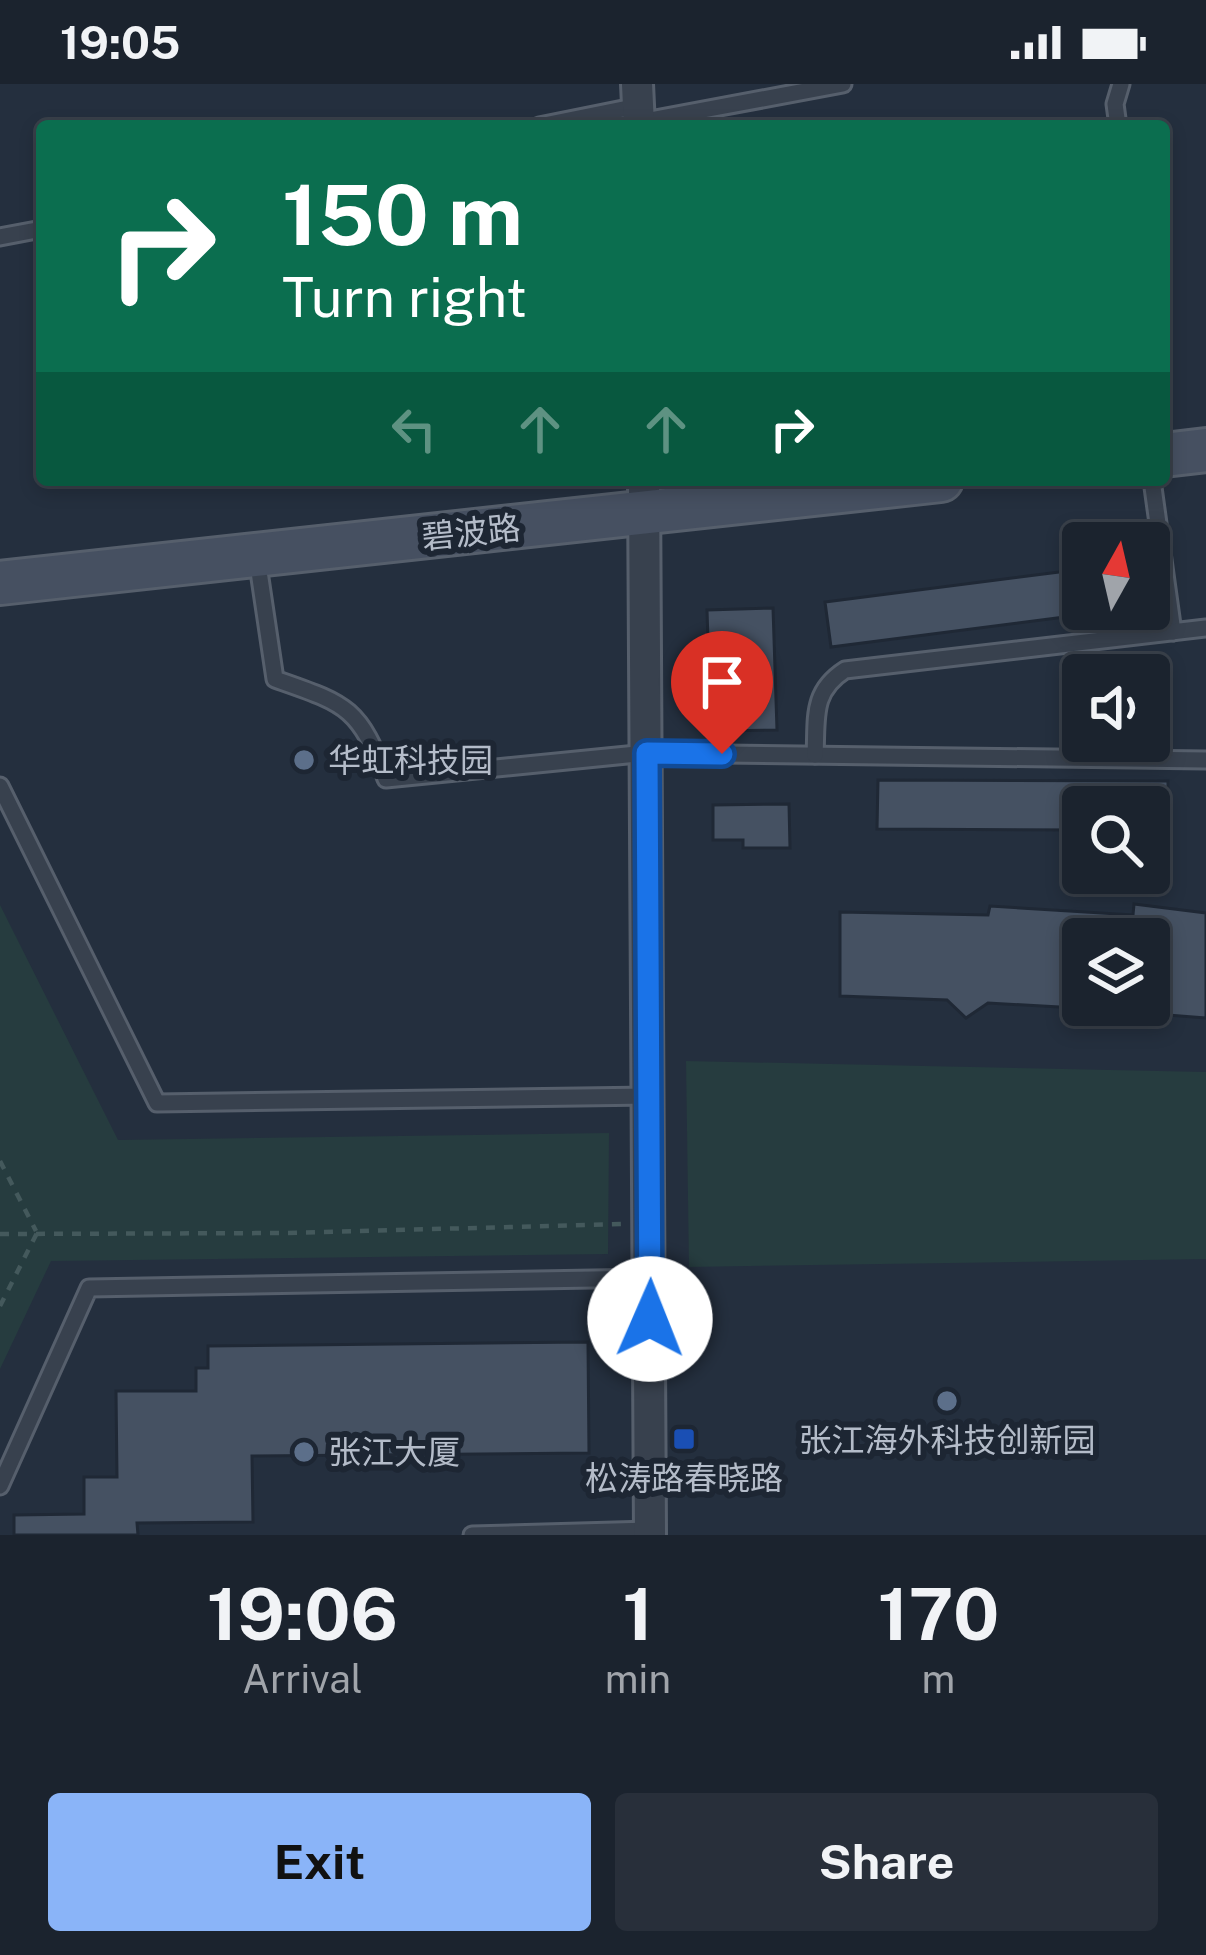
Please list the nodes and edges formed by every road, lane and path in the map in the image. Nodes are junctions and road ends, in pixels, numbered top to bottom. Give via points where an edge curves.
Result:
1 (843, 84) edge
2 (1121, 84) edge
3 (638, 109) edge
4 (574, 120) edge
5 (1117, 120) edge
6 (36, 230) edge
7 (0, 237) edge
8 (1206, 450) edge
9 (1170, 453) edge
10 (836, 486) edge
11 (1153, 486) edge
12 (644, 497) edge
13 (257, 555) junction
14 (0, 583) edge
15 (1206, 628) edge
16 (1172, 632) junction
17 (647, 753) junction
18 (815, 755) junction
19 (1206, 760) edge
20 (0, 786) edge
21 (650, 1096) junction
22 (0, 1161) edge
23 (651, 1223) junction
24 (37, 1233) junction
25 (0, 1234) edge
26 (650, 1278) junction
27 (0, 1306) edge
28 (0, 1486) edge
29 (650, 1533) edge
30 (472, 1535) edge

1 - 3 lane
2 - 5 lane
3 - 4 lane
6 - 7 lane
8 - 9 street
10 - 12 street, 碧波路
11 - 16 lane
12 - 13 street, 碧波路
12 - 17 street
13 - 14 street, 碧波路
13 - 17 lane via 275,680 351,710 386,779
15 - 16 lane
16 - 18 lane via 845,670 818,699
17 - 18 lane
17 - 21 street
18 - 19 lane
20 - 21 lane via 157,1103
21 - 23 street
22 - 24 path
23 - 24 path
23 - 26 street
24 - 25 path
24 - 27 path
26 - 28 lane via 89,1288
26 - 29 street
29 - 30 lane

